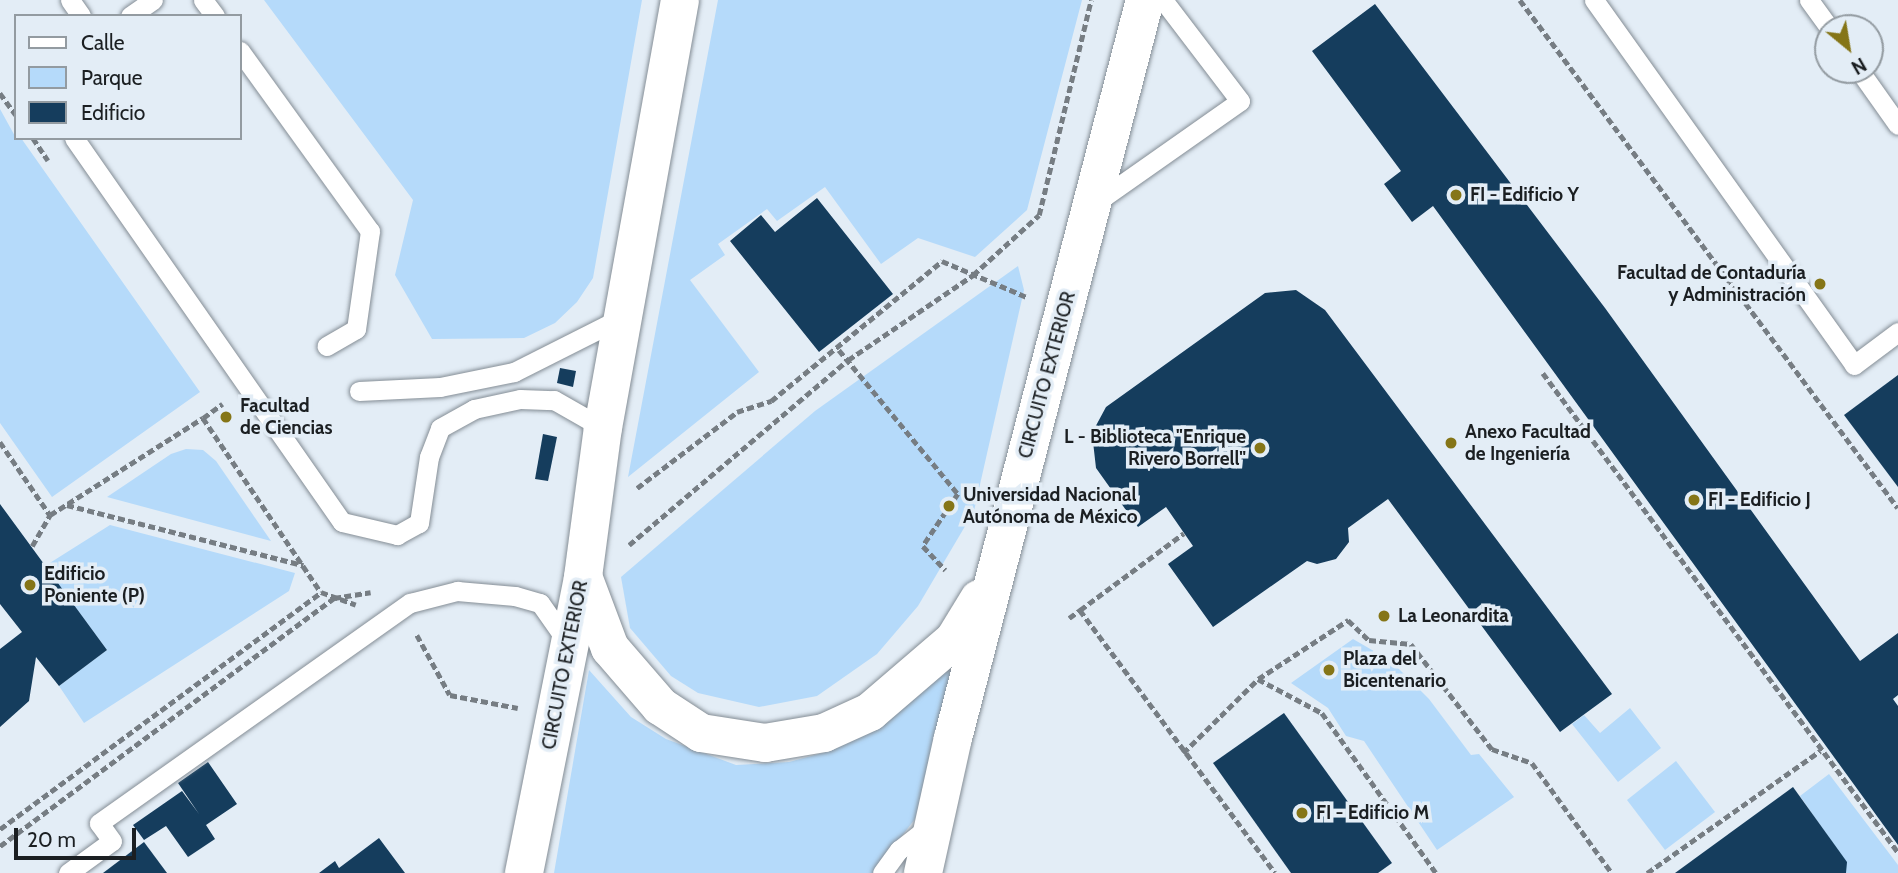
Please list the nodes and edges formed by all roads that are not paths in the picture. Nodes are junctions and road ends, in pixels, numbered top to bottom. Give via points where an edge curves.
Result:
1 (153, 0) edge
2 (680, 0) edge
3 (1145, 0) edge
4 (1163, 0) edge
5 (1594, 0) edge
6 (133, 14) edge
7 (242, 54) edge
8 (1869, 84) edge
9 (1898, 125) edge
10 (75, 140) edge
11 (1091, 205) junction
12 (624, 316) junction
13 (1898, 332) edge
14 (326, 346) dead end
15 (359, 391) dead end
16 (603, 428) junction
17 (996, 573) junction
18 (583, 577) junction
19 (570, 646) junction
20 (934, 823) junction
21 (68, 873) edge
22 (524, 873) edge
23 (882, 873) edge
24 (923, 873) edge

1 - 6 lane
2 - 12 street, CIRCUITO EXTERIOR
3 - 11 street, CIRCUITO EXTERIOR
4 - 11 lane via 1240,101
5 - 13 lane via 1854,365
7 - 14 lane via 370,231 356,329
8 - 9 lane
10 - 16 lane via 342,522 397,535 419,523 429,457 440,428 474,409 520,399 554,400
11 - 17 street, CIRCUITO EXTERIOR
12 - 15 lane via 514,372 440,387
12 - 16 street, CIRCUITO EXTERIOR
16 - 18 street, CIRCUITO EXTERIOR
17 - 18 street via 954,640 870,712 824,733 782,744 714,737 692,729 660,706 610,648
17 - 20 street, CIRCUITO EXTERIOR
18 - 19 street, CIRCUITO EXTERIOR
19 - 21 lane via 540,603 516,596 457,591 410,603 99,823 112,841
19 - 22 street, CIRCUITO EXTERIOR
20 - 23 lane via 899,850
20 - 24 street, CIRCUITO EXTERIOR

